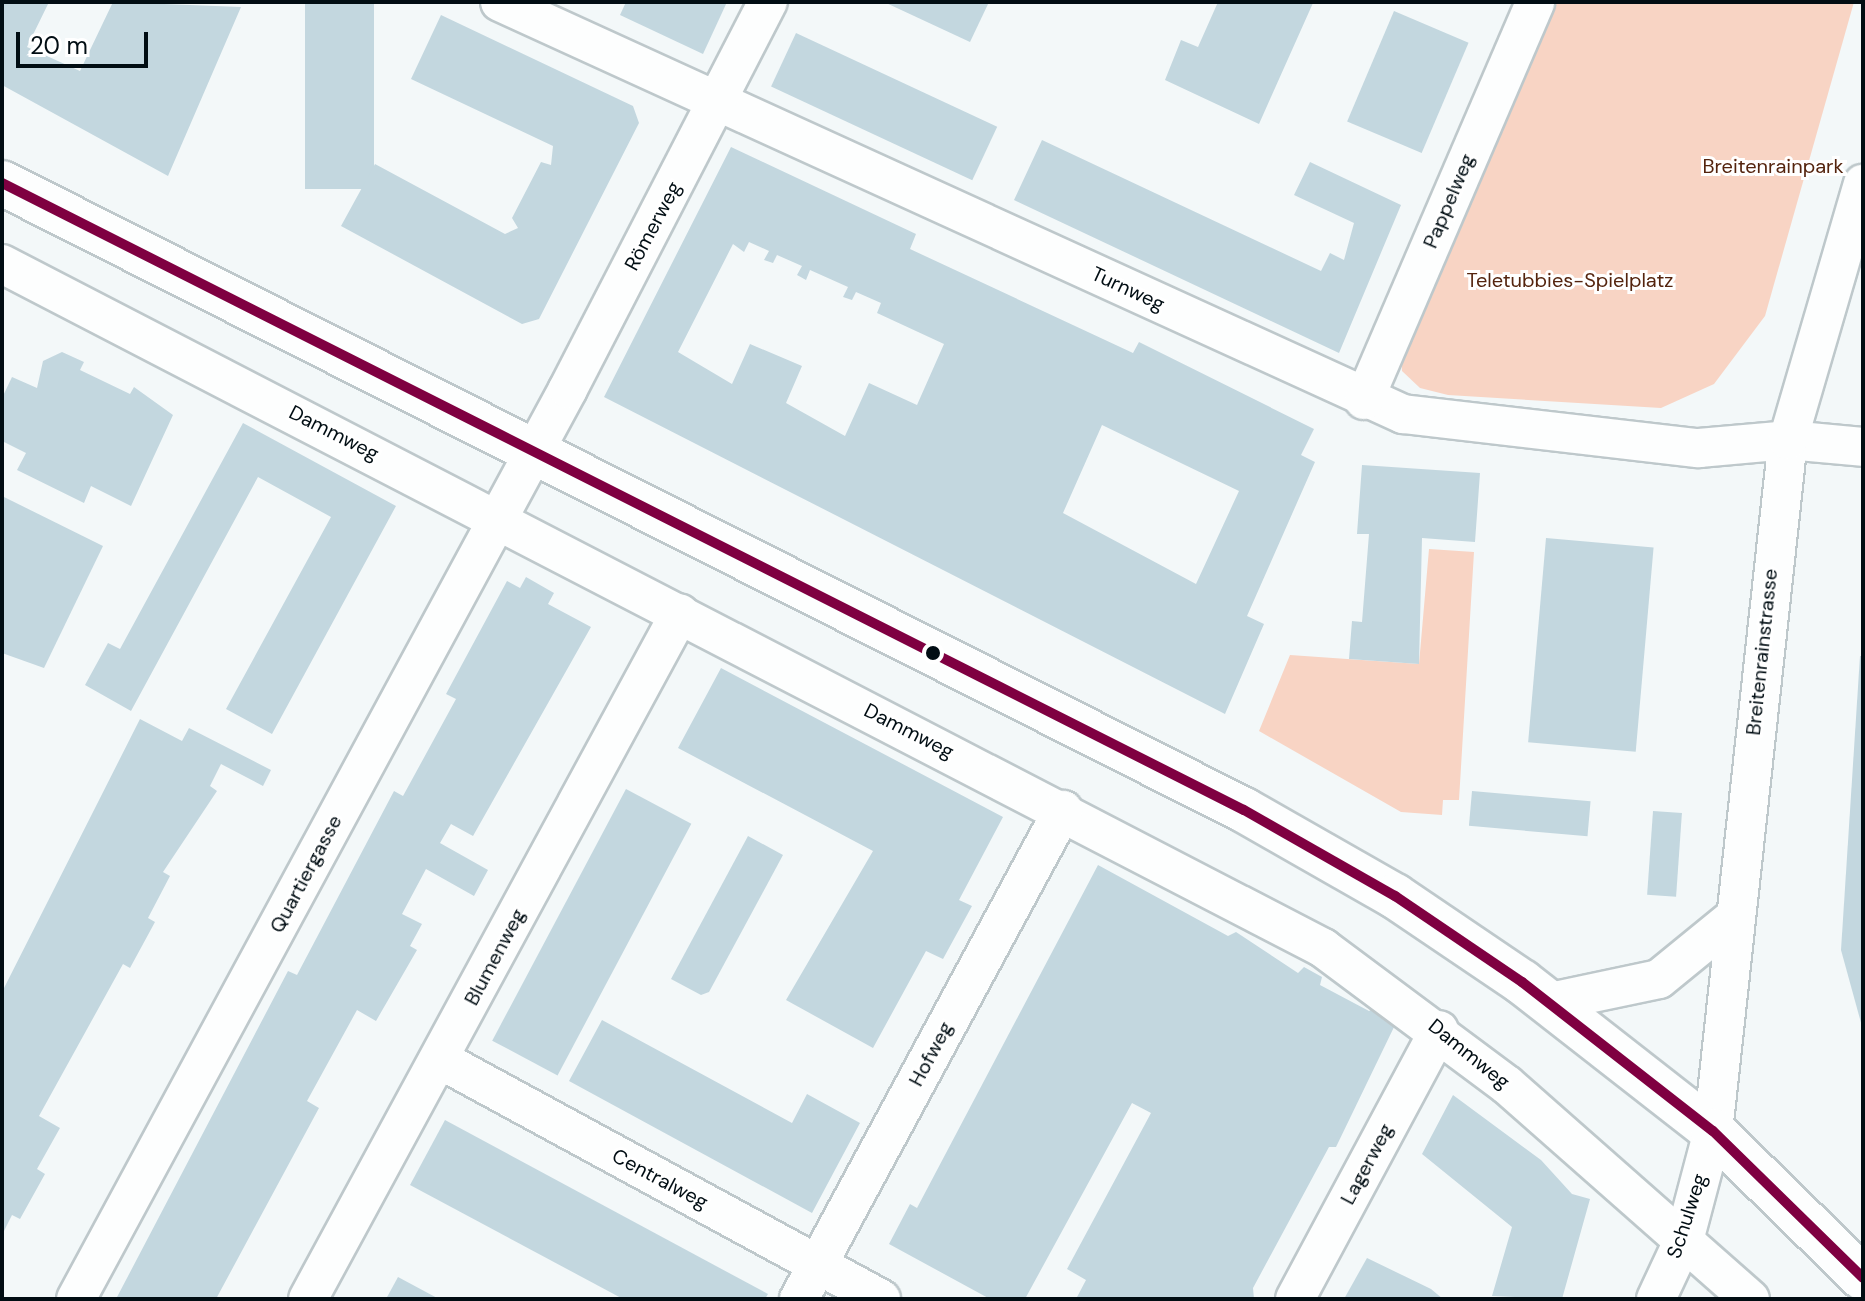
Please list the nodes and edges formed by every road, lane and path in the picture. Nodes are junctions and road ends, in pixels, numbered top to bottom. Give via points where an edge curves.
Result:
1 (500, 2) edge
2 (768, 2) edge
3 (1535, 2) edge
4 (718, 103) junction
5 (2, 183) edge
6 (1863, 184) edge
7 (2, 264) edge
8 (1364, 400) junction
9 (1788, 440) junction
10 (1863, 447) edge
11 (536, 449) junction
12 (498, 518) junction
13 (680, 613) junction
14 (1063, 810) junction
15 (1735, 917) junction
16 (1550, 1002) junction
17 (1439, 1030) junction
18 (439, 1059) junction
19 (1713, 1131) junction
20 (1685, 1237) junction
21 (818, 1264) junction
22 (1863, 1278) edge
23 (76, 1299) edge
24 (308, 1299) edge
25 (799, 1299) edge
26 (881, 1299) edge
27 (1295, 1299) edge
28 (1656, 1299) edge
29 (1750, 1299) edge

1 - 4 street, Turnweg
2 - 4 street, Römerweg
3 - 8 street, Pappelweg
4 - 8 street, Turnweg
4 - 11 street, Römerweg
5 - 11 main road
6 - 9 street, Breitenrainstrasse
7 - 12 street, Dammweg
8 - 9 street, Turnweg via 1426,419 1699,448
9 - 10 street, Turnweg
9 - 15 street, Breitenrainstrasse
11 - 12 street, Quartiergasse
11 - 16 main road via 1244,810 1395,896
12 - 13 street, Dammweg
12 - 23 street, Quartiergasse
13 - 14 street, Dammweg
13 - 18 street, Blumenweg
14 - 17 street, Dammweg via 1254,908
14 - 21 street, Hofweg
15 - 16 street via 1659,979
15 - 19 street, Breitenrainstrasse
16 - 19 main road
17 - 20 street, Dammweg
17 - 27 street, Lagerweg
18 - 21 street, Centralweg
18 - 24 street, Blumenweg
19 - 20 street, Schulweg
19 - 22 main road
20 - 28 street, Schulweg
20 - 29 street, Dammweg
21 - 25 street, Hofweg
21 - 26 street, Centralweg

